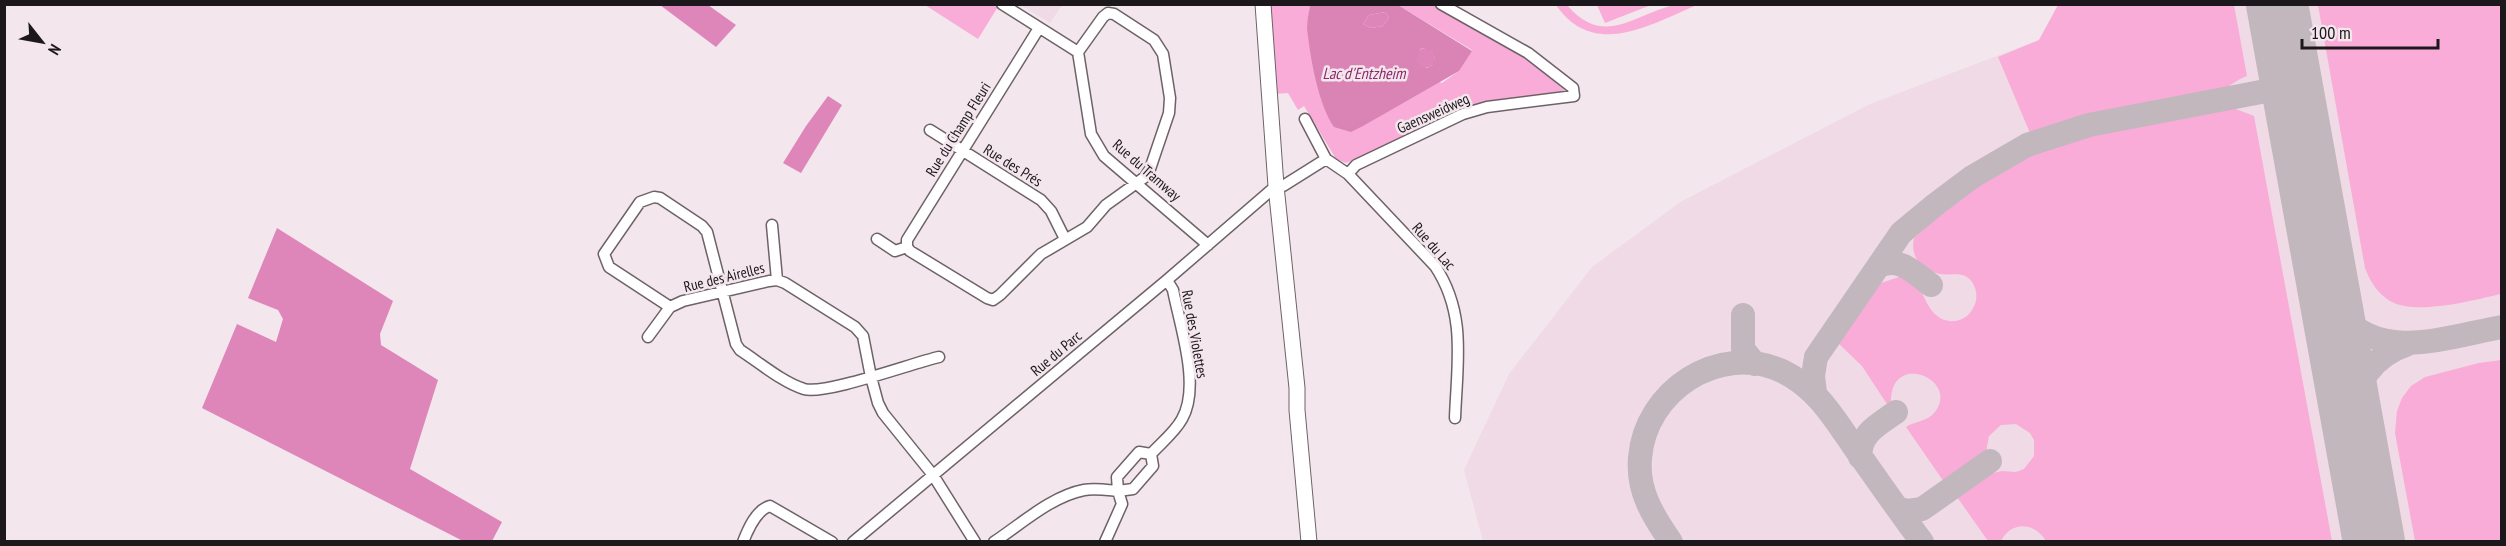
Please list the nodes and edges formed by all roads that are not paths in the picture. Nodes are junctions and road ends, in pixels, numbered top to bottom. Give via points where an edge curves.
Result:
1 (1002, 4) edge
2 (1263, 4) edge
3 (1441, 4) edge
4 (1039, 28) junction
5 (1078, 52) junction
6 (1305, 119) dead end
7 (930, 130) dead end
8 (962, 151) junction
9 (1326, 159) junction
10 (1348, 174) junction
11 (1138, 183) junction
12 (1276, 186) junction
13 (772, 225) dead end
14 (877, 239) dead end
15 (1065, 239) junction
16 (1208, 245) junction
17 (907, 247) junction
18 (777, 280) junction
19 (1167, 280) junction
20 (724, 292) junction
21 (670, 307) junction
22 (648, 337) dead end
23 (939, 357) dead end
24 (871, 378) junction
25 (1455, 418) dead end
26 (1151, 454) junction
27 (933, 475) junction
28 (1118, 491) junction
29 (743, 542) edge
30 (832, 542) edge
31 (853, 542) edge
32 (975, 542) edge
33 (994, 542) edge
34 (1105, 542) edge
35 (1309, 542) edge

1 - 4 street
2 - 12 main road
3 - 10 street, Gaensweidweg via 1528,53 1573,88 1574,96 1487,107 1463,114 1356,165
4 - 5 street
4 - 8 street, Rue du Champ Fleuri
5 - 11 street, Rue du Tramway via 1096,145
5 - 11 street via 1108,13 1154,40 1163,54 1169,112 1150,169
6 - 9 street, Rue du Lac
7 - 8 street, Rue des Prés
8 - 15 street, Rue des Prés via 1041,200
8 - 17 street, Rue du Champ Fleuri via 907,240
9 - 10 street, Rue du Lac
9 - 12 street via 1283,186
10 - 25 street, Rue du Lac via 1446,282 1456,314 1458,343
11 - 15 street via 1106,205 1087,227
11 - 16 street, Rue du Tramway
12 - 16 street, Rue du Parc
12 - 35 main road
13 - 18 street
14 - 17 street via 895,251
15 - 17 street via 1041,254 993,300
16 - 19 street, Rue du Parc
18 - 20 street, Rue des Airelles
18 - 24 street, Rue des Airelles via 855,327 863,336
19 - 26 street, Rue des Violettes via 1173,290 1190,380 1188,403 1182,419
19 - 27 street, Rue du Parc
20 - 21 street, Rue des Airelles
20 - 21 street via 710,237 702,226 660,198 648,198 640,202 605,249 605,261
20 - 24 street via 740,350 794,384 818,389
21 - 22 street, Rue des Airelles
23 - 24 street
24 - 27 street, Rue des Airelles via 883,413
26 - 28 street, Rue des Violettes via 1153,466 1133,489
26 - 28 street, Rue des Violettes via 1139,452 1117,477
27 - 31 street, Rue du Parc
27 - 32 street, Rue des Airelles
28 - 33 street via 1083,490 1055,501
28 - 34 street via 1122,504
29 - 30 street via 757,515 770,506

